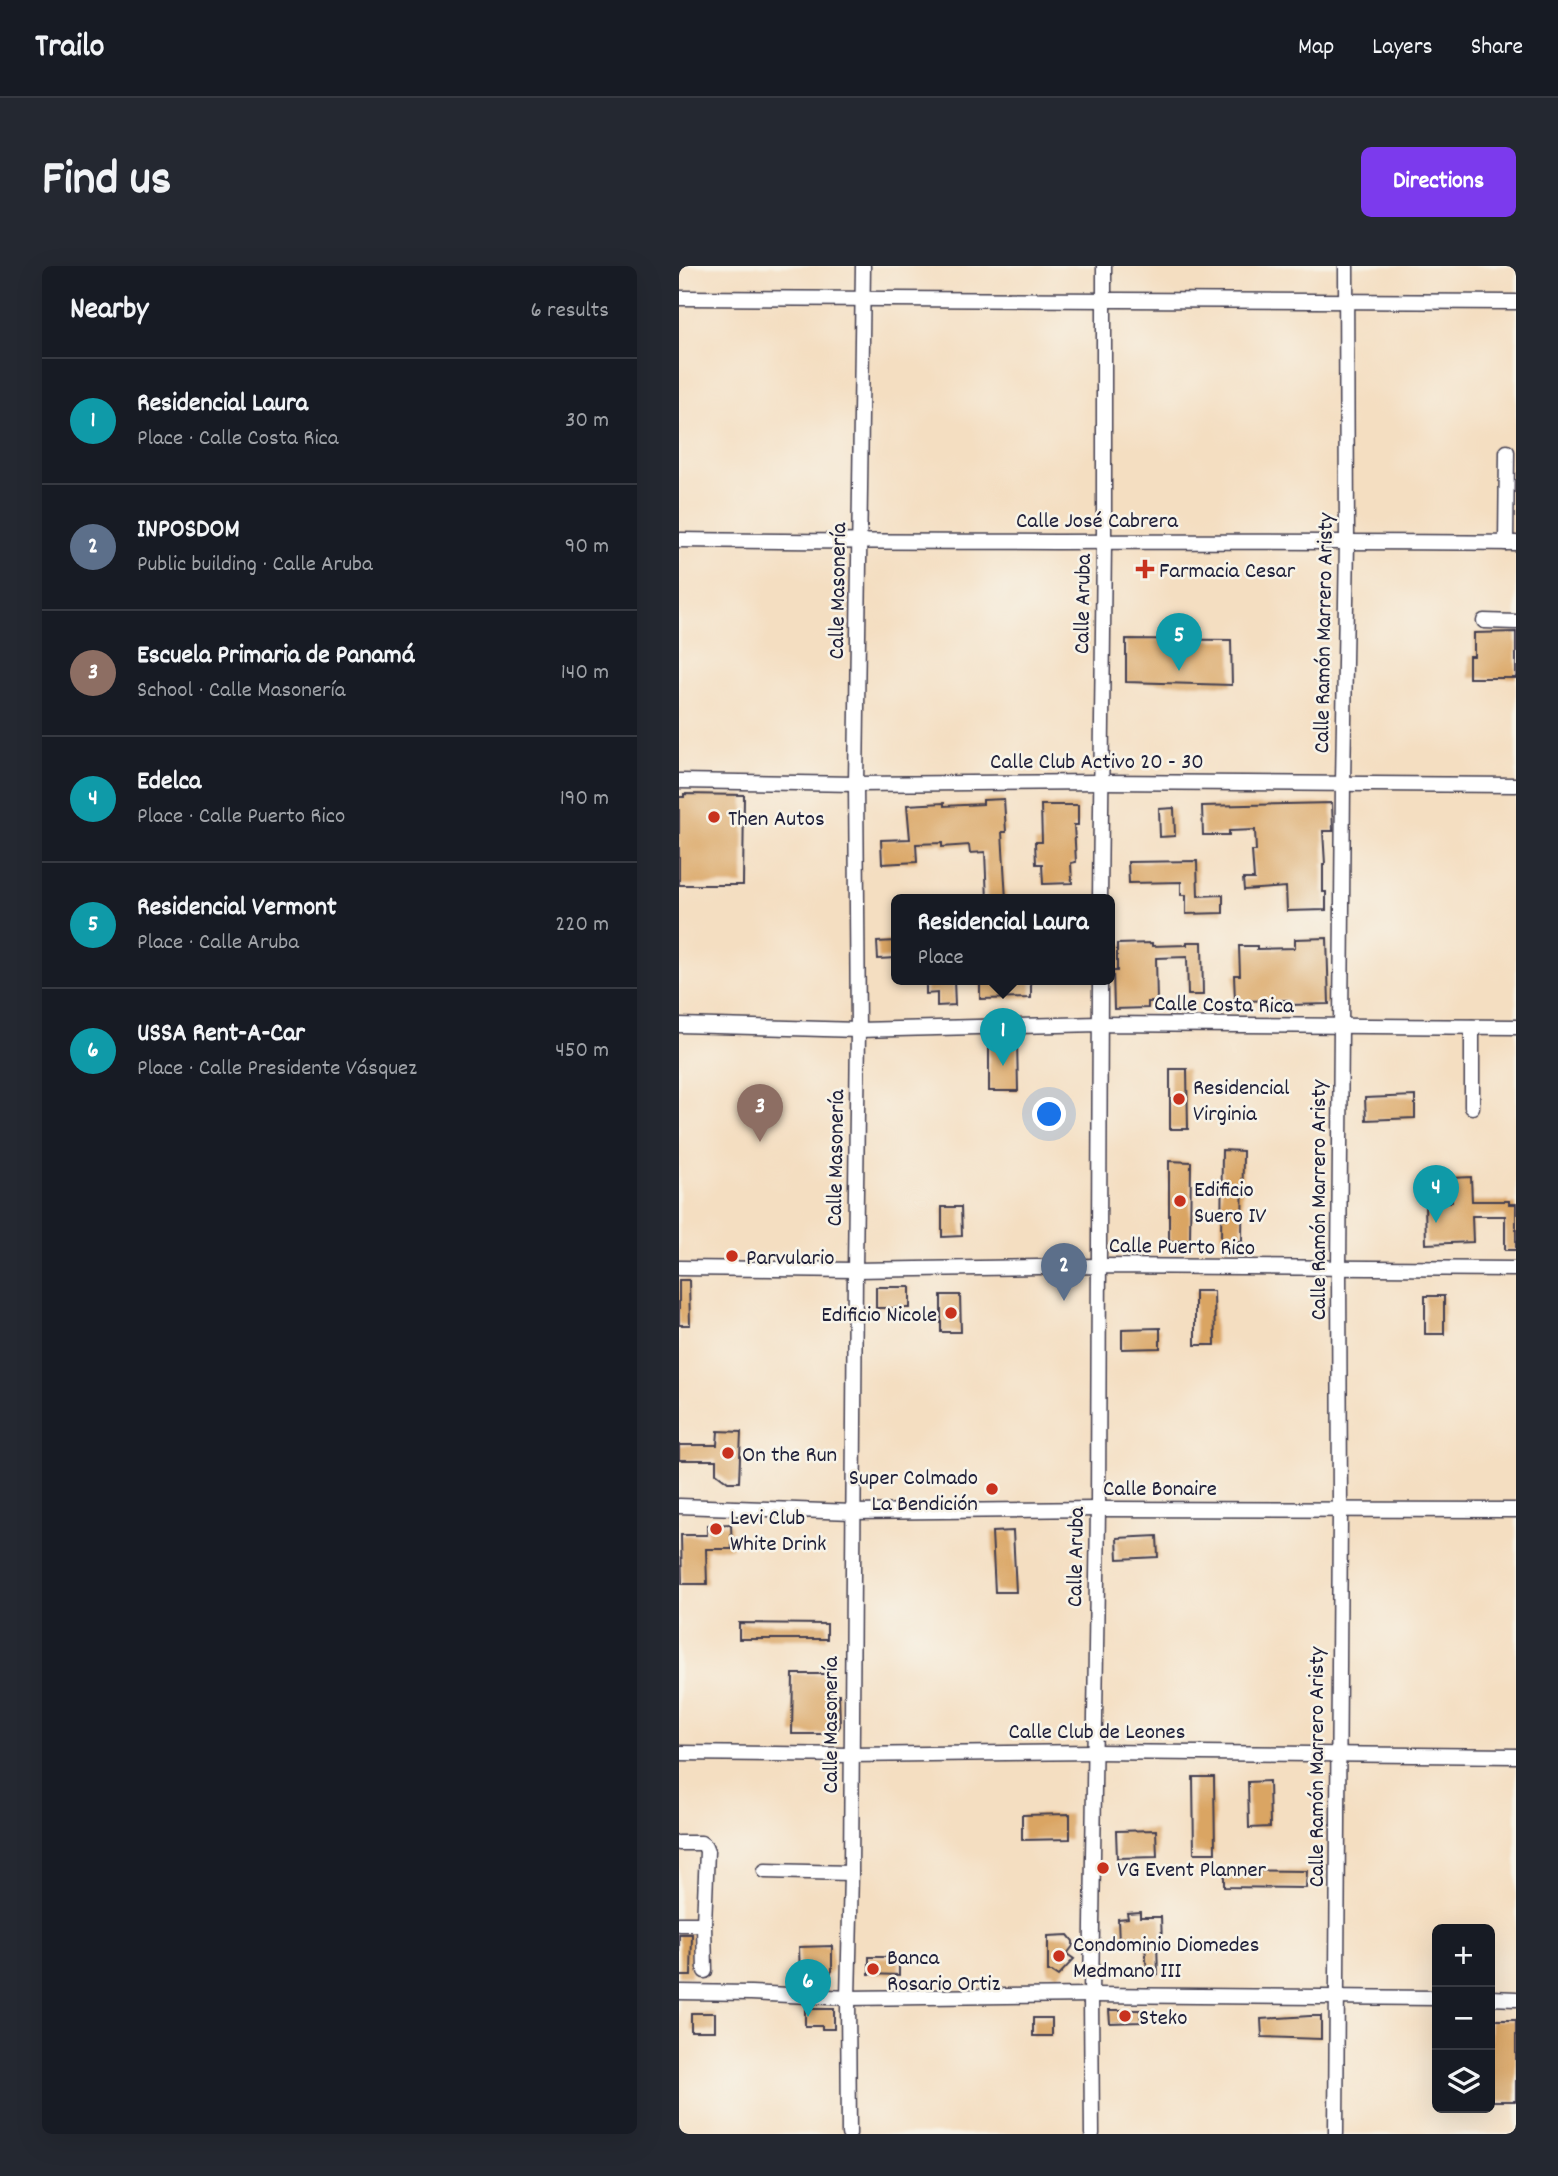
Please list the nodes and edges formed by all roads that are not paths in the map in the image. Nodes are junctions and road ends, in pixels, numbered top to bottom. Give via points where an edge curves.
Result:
1 (863, 266) edge
2 (1104, 266) edge
3 (1346, 266) edge
4 (679, 298) edge
5 (1104, 299) junction
6 (862, 300) junction
7 (1346, 301) junction
8 (1516, 302) edge
9 (1507, 452) dead end
10 (679, 540) edge
11 (1347, 541) junction
12 (859, 542) junction
13 (1104, 542) junction
14 (1511, 543) edge
15 (1484, 621) dead end
16 (1516, 622) edge
17 (679, 781) edge
18 (1102, 782) junction
19 (1343, 783) junction
20 (856, 784) junction
21 (1516, 785) edge
22 (1100, 894) edge
23 (1100, 985) edge
24 (1099, 1024) junction
25 (679, 1025) edge
26 (1341, 1026) junction
27 (1472, 1027) junction
28 (1516, 1027) edge
29 (858, 1030) junction
30 (1472, 1107) dead end
31 (1098, 1266) junction
32 (679, 1268) edge
33 (1339, 1269) junction
34 (1516, 1269) edge
35 (855, 1270) junction
36 (679, 1506) edge
37 (1098, 1510) junction
38 (1340, 1510) junction
39 (1516, 1510) edge
40 (853, 1512) junction
41 (1094, 1752) junction
42 (679, 1753) edge
43 (1339, 1754) junction
44 (851, 1755) junction
45 (1516, 1756) edge
46 (679, 1843) edge
47 (765, 1871) dead end
48 (851, 1873) junction
49 (679, 1924) edge
50 (704, 1924) junction
51 (705, 1971) dead end
52 (679, 1992) edge
53 (1091, 1995) junction
54 (848, 1998) junction
55 (1336, 1998) junction
56 (1432, 1998) edge
57 (1495, 1998) edge
58 (1516, 1999) edge
59 (849, 2134) edge
60 (1092, 2134) edge
61 (1336, 2134) edge

1 - 6 street, Calle Masonería
2 - 5 street, Calle Aruba
3 - 7 street, Calle Ramón Marrero Aristy
4 - 6 street
5 - 6 street
5 - 7 street
5 - 13 street, Calle Aruba
6 - 12 street, Calle Masonería
7 - 8 street
7 - 11 street, Calle Ramón Marrero Aristy
9 - 14 street
10 - 12 street, Calle José Cabrera
11 - 13 street, Calle José Cabrera
11 - 14 street, Calle José Cabrera
11 - 19 street, Calle Ramón Marrero Aristy
12 - 13 street, Calle José Cabrera
12 - 20 street, Calle Masonería
13 - 18 street, Calle Aruba
15 - 16 street
17 - 20 street, Calle Club Activo 20 - 30
18 - 19 street, Calle Club Activo 20 - 30
18 - 20 street, Calle Club Activo 20 - 30
18 - 22 street, Calle Aruba
19 - 21 street, Calle Club Activo 20 - 30
19 - 26 street, Calle Ramón Marrero Aristy
20 - 29 street, Calle Masonería
23 - 24 street, Calle Aruba
24 - 26 street, Calle Costa Rica
24 - 29 street, Calle Costa Rica
24 - 31 street, Calle Aruba
25 - 29 street, Calle Costa Rica
26 - 27 street, Calle Costa Rica
26 - 33 street, Calle Ramón Marrero Aristy
27 - 28 street, Calle Costa Rica
27 - 30 street
29 - 35 street, Calle Masonería
31 - 33 street, Calle Puerto Rico
31 - 35 street, Calle Puerto Rico
31 - 37 street, Calle Aruba
32 - 35 street, Calle Puerto Rico
33 - 34 street, Calle Puerto Rico
33 - 38 street, Calle Ramón Marrero Aristy
35 - 40 street, Calle Masonería
36 - 40 street, Calle Bonaire
37 - 38 street, Calle Bonaire
37 - 40 street, Calle Bonaire
37 - 41 street, Calle Aruba
38 - 39 street, Calle Bonaire
38 - 43 street, Calle Ramón Marrero Aristy
40 - 44 street, Calle Masonería
41 - 43 street, Calle Club de Leones
41 - 44 street, Calle Club de Leones
41 - 53 street, Calle Aruba
42 - 44 street, Calle Club de Leones
43 - 45 street, Calle Club de Leones
43 - 55 street, Calle Ramón Marrero Aristy
44 - 48 street, Calle Masonería
46 - 50 street via 701,1843 707,1851
47 - 48 street
48 - 54 street, Calle Masonería
49 - 50 street
50 - 51 street
52 - 54 street
53 - 54 street
53 - 55 street
53 - 60 street, Calle Aruba
54 - 59 street, Calle Masonería
55 - 56 street
55 - 61 street, Calle Ramón Marrero Aristy
57 - 58 street

